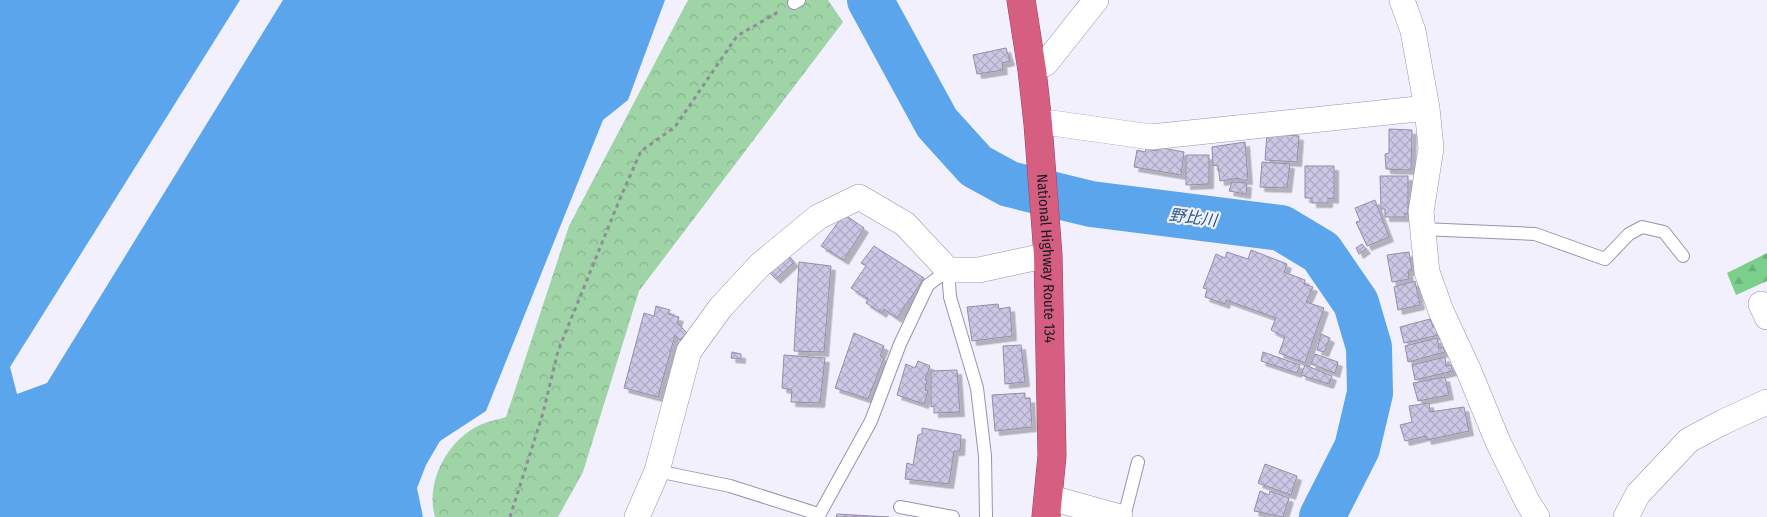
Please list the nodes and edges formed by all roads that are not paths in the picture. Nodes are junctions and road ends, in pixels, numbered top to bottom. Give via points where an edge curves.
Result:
1 (1020, 0) edge
2 (1096, 0) edge
3 (1402, 0) edge
4 (1032, 70) junction
5 (1427, 108) junction
6 (1038, 124) junction
7 (1422, 229) junction
8 (1048, 245) junction
9 (1683, 256) dead end
10 (948, 270) junction
11 (1767, 402) edge
12 (1138, 462) dead end
13 (657, 471) junction
14 (900, 507) dead end
15 (1047, 507) edge
16 (818, 515) edge
17 (637, 517) edge
18 (953, 517) edge
19 (986, 517) edge
20 (1120, 517) edge
21 (1124, 517) edge
22 (1537, 517) edge
23 (1626, 517) edge

1 - 4 highway, National Highway Route 134
2 - 4 street via 1046,63
3 - 5 street via 1413,31
4 - 6 highway, National Highway Route 134
5 - 6 street via 1151,138
5 - 7 street via 1430,148 1421,212
6 - 8 highway, National Highway Route 134
7 - 9 lane via 1535,234 1605,259 1629,234 1642,227 1664,232
7 - 22 street via 1427,272 1441,311 1498,442
8 - 10 street via 979,270
8 - 15 highway, National Highway Route 134 via 1052,456
10 - 13 street via 905,224 859,197 818,217 760,265 721,307 689,351
10 - 16 lane via 928,284 900,344 871,421
10 - 19 lane via 950,297 977,388 985,456
11 - 23 street via 1689,440 1638,494
12 - 21 lane
13 - 16 lane via 730,486
13 - 17 street
14 - 18 lane
15 - 20 street

